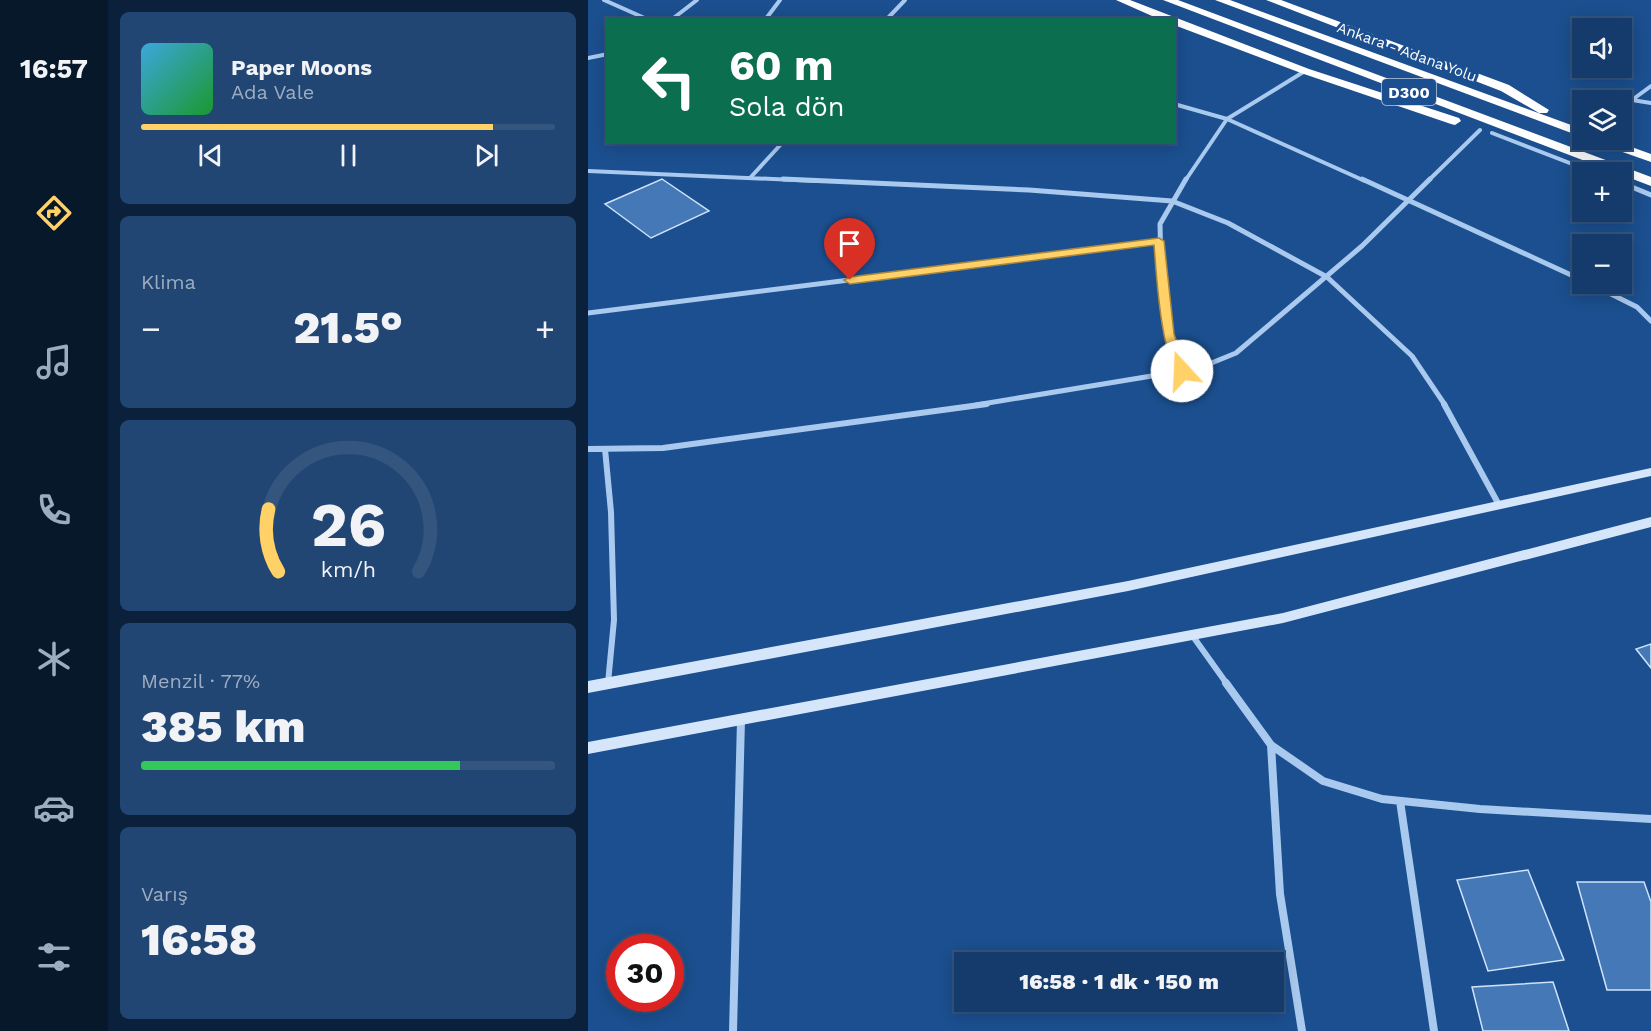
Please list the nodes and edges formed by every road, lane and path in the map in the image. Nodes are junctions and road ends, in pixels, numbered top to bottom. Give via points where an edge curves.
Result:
1 (604, 0) edge
2 (697, 0) edge
3 (780, 0) edge
4 (905, 0) edge
5 (1121, 0) edge
6 (1168, 0) edge
7 (1220, 0) edge
8 (1270, 0) edge
9 (644, 18) edge
10 (674, 18) edge
11 (766, 18) edge
12 (888, 18) edge
13 (1168, 18) edge
14 (1176, 21) edge
15 (606, 54) edge
16 (588, 58) edge
17 (1305, 71) junction
18 (1651, 86) edge
19 (1632, 100) joint
20 (1651, 103) edge
21 (1176, 105) edge
22 (1227, 119) junction
23 (1572, 127) edge
24 (1572, 129) edge
25 (1486, 131) junction
26 (781, 144) edge
27 (1629, 150) edge
28 (1569, 151) junction
29 (1651, 158) edge
30 (1572, 164) edge
31 (588, 171) edge
32 (750, 178) junction
33 (1651, 182) edge
34 (1632, 187) edge
35 (1651, 195) edge
36 (1172, 201) junction
37 (1410, 201) junction
38 (1159, 241) junction
39 (1572, 275) edge
40 (1327, 278) junction
41 (1611, 294) edge
42 (588, 314) edge
43 (1651, 321) edge
44 (1182, 371) junction
45 (588, 449) edge
46 (605, 449) junction
47 (1651, 472) edge
48 (1499, 505) junction
49 (1651, 522) edge
50 (1192, 635) junction
51 (608, 683) junction
52 (588, 687) edge
53 (741, 719) junction
54 (1271, 745) junction
55 (588, 748) edge
56 (1400, 801) junction
57 (1651, 819) edge
58 (733, 1031) edge
59 (1302, 1031) edge
60 (1434, 1031) edge

1 - 9 street
2 - 10 street
3 - 11 street
4 - 12 street
5 - 13 highway
6 - 28 highway, Ankara - Adana Yolu / D300
7 - 24 highway, Ankara - Adana Yolu / D300
8 - 23 highway via 1505,88
14 - 17 highway
15 - 16 street
17 - 22 street
17 - 25 highway
18 - 19 street
19 - 20 street
21 - 22 street
22 - 36 street
22 - 37 street
25 - 28 highway
25 - 30 street
25 - 37 street
26 - 32 street
27 - 29 highway
28 - 33 highway, Ankara - Adana Yolu / D300
31 - 32 street
32 - 36 street via 1029,190
34 - 35 street
36 - 38 street via 1160,224
36 - 40 street via 1228,223
37 - 39 street
37 - 40 street
38 - 42 street
38 - 44 street via 1168,334
40 - 44 street via 1236,353
40 - 48 street via 1412,356 1447,408
41 - 43 street via 1637,307
44 - 46 street via 1014,400 663,448
45 - 46 street
46 - 51 street via 614,620
47 - 48 main road
48 - 51 main road via 1128,585
49 - 50 main road via 1283,618
50 - 53 main road
50 - 54 street
51 - 52 main road
53 - 55 main road
53 - 58 street
54 - 56 street via 1323,781
54 - 59 street via 1280,894
56 - 57 street
56 - 60 street

